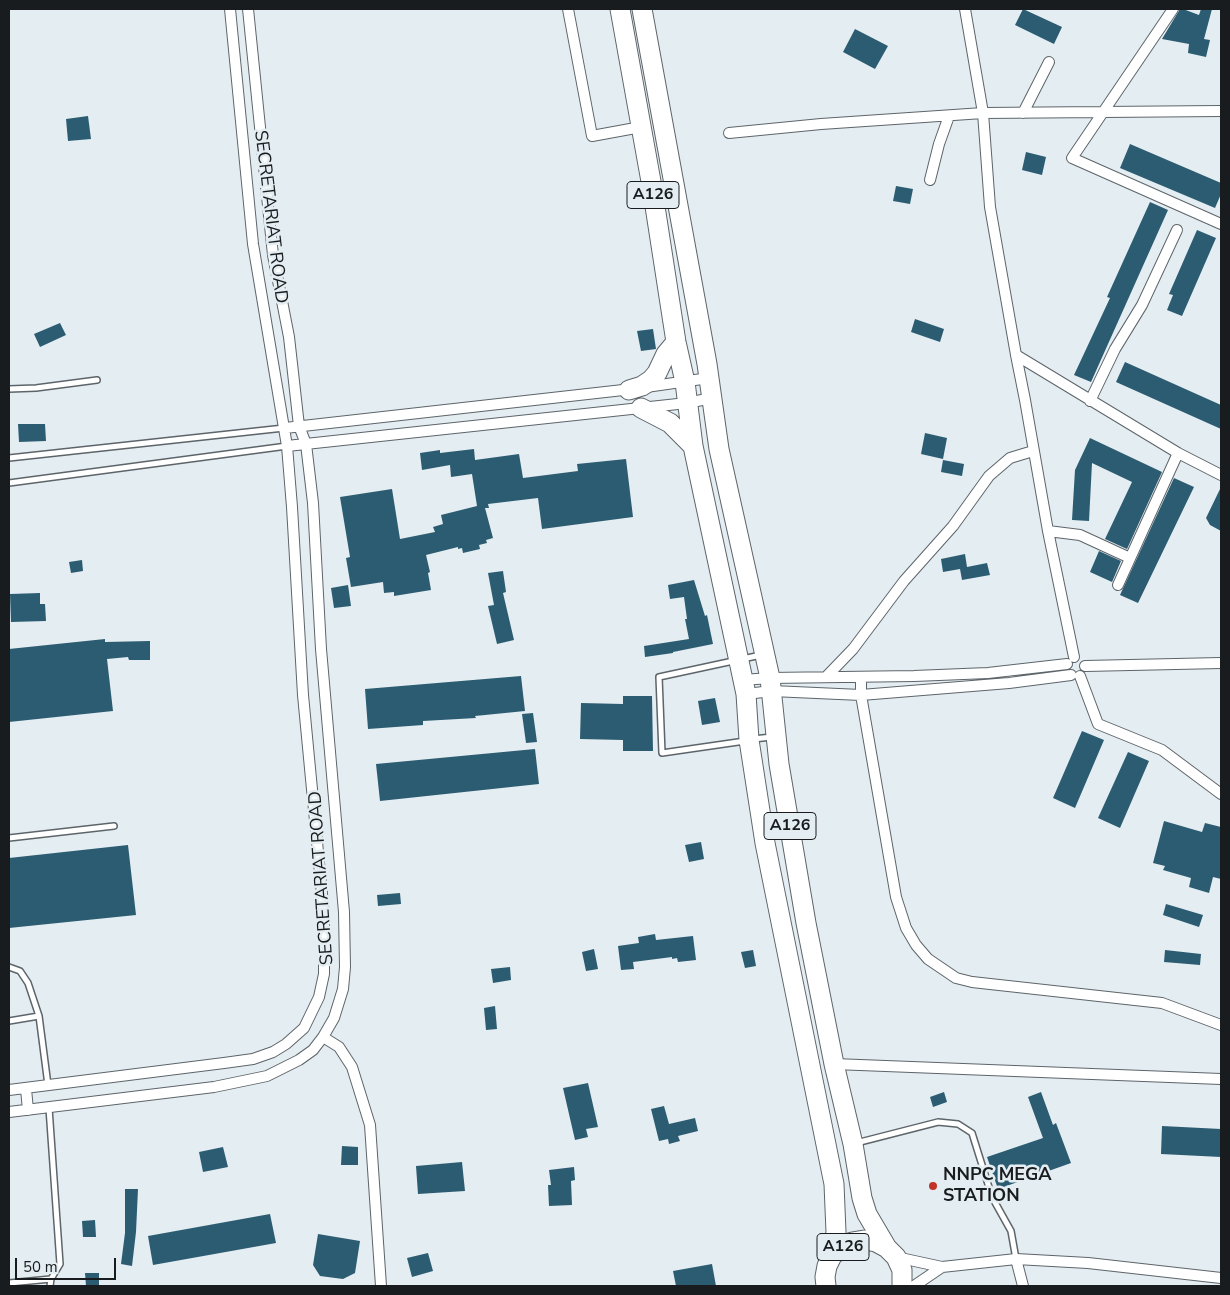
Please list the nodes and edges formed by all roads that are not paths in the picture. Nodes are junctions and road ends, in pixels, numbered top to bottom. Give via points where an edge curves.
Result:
1 (230, 9) edge
2 (248, 9) edge
3 (568, 9) edge
4 (620, 9) edge
5 (642, 9) edge
6 (965, 9) edge
7 (1173, 9) edge
8 (1049, 62) dead end
9 (1221, 111) edge
10 (1103, 112) junction
11 (983, 113) junction
12 (1023, 113) junction
13 (948, 116) junction
14 (641, 127) junction
15 (729, 133) dead end
16 (930, 180) dead end
17 (1221, 224) edge
18 (1177, 230) dead end
19 (676, 342) junction
20 (1016, 355) junction
21 (709, 378) junction
22 (98, 380) dead end
23 (685, 382) junction
24 (9, 389) edge
25 (629, 390) junction
26 (712, 398) junction
27 (1090, 401) junction
28 (687, 403) junction
29 (641, 408) junction
30 (299, 426) junction
31 (285, 428) junction
32 (306, 444) junction
33 (287, 446) junction
34 (693, 446) junction
35 (1033, 451) junction
36 (1178, 453) junction
37 (9, 458) edge
38 (1221, 475) edge
39 (9, 482) edge
40 (1048, 531) junction
41 (1130, 558) junction
42 (1118, 586) dead end
43 (764, 654) junction
44 (739, 660) junction
45 (1070, 661) junction
46 (1221, 663) edge
47 (1085, 666) junction
48 (1075, 675) junction
49 (826, 677) junction
50 (860, 677) junction
51 (771, 684) junction
52 (745, 687) junction
53 (861, 695) junction
54 (777, 736) junction
55 (749, 740) junction
56 (1221, 794) edge
57 (114, 826) dead end
58 (9, 838) edge
59 (9, 967) edge
60 (1221, 1015) edge
61 (39, 1016) junction
62 (1208, 1019) junction
63 (9, 1021) edge
64 (1221, 1025) edge
65 (323, 1037) junction
66 (834, 1064) junction
67 (1221, 1079) edge
68 (48, 1085) junction
69 (26, 1089) junction
70 (9, 1090) edge
71 (49, 1108) junction
72 (28, 1110) junction
73 (9, 1112) edge
74 (853, 1144) junction
75 (891, 1252) junction
76 (832, 1256) junction
77 (1016, 1259) junction
78 (942, 1267) junction
79 (1221, 1278) edge
80 (51, 1279) junction
81 (9, 1283) edge
82 (50, 1286) edge
83 (380, 1286) edge
84 (826, 1286) edge
85 (902, 1286) edge
86 (914, 1286) edge
87 (1023, 1286) edge

1 - 31 street, SECRETARIAT ROAD via 253,244
2 - 30 street, SECRETARIAT ROAD via 273,254 289,337
3 - 14 street via 592,136
4 - 14 highway, A126
5 - 21 highway, A126
6 - 11 street
7 - 10 street
8 - 12 street
9 - 10 street
10 - 12 street
10 - 17 street via 1072,158
11 - 12 street
11 - 13 street
11 - 20 street via 990,207
13 - 15 street
13 - 16 street
14 - 19 highway, A126
18 - 27 street via 1142,305 1115,348
19 - 23 highway, A126
19 - 25 highway via 651,380
20 - 27 street
20 - 35 street
21 - 23 street
21 - 26 highway, A126
22 - 24 lane
23 - 25 street
23 - 28 highway, A126
25 - 30 street
26 - 28 street
26 - 43 highway, A126 via 719,449
27 - 36 street
28 - 29 street
28 - 34 highway, A126
29 - 32 street
29 - 34 highway via 670,423
30 - 31 street
30 - 32 street, SECRETARIAT ROAD
31 - 33 street, SECRETARIAT ROAD
31 - 37 lane
32 - 33 street
32 - 65 street, SECRETARIAT ROAD via 345,938 343,989 334,1018
33 - 39 lane
33 - 68 street, SECRETARIAT ROAD via 303,695 324,915 324,974 319,997 304,1028 294,1038 273,1052 253,1059
34 - 44 highway, A126
35 - 40 street
35 - 49 street via 1010,458 989,476 953,526 904,582 853,649
36 - 38 street
36 - 41 street
40 - 41 street via 1080,535
40 - 45 street
41 - 42 street
43 - 44 lane
43 - 51 highway, A126
44 - 52 highway, A126
44 - 55 lane via 659,677 662,753
45 - 47 street via 1082,660
45 - 48 street via 1067,670
45 - 50 street via 988,673
46 - 47 street
47 - 48 street via 1084,672
48 - 53 street
48 - 56 street via 1098,724 1162,750
49 - 50 street
49 - 51 street
50 - 53 street
51 - 52 street
51 - 53 street
51 - 54 highway, A126
52 - 55 highway, A126
53 - 62 street via 896,897 906,928 928,959 956,978 972,982 1162,1003
54 - 55 lane
54 - 66 highway, A126 via 804,914
55 - 76 highway, A126 via 765,842 834,1184 836,1232
57 - 58 lane
59 - 61 lane via 20,971 28,982
60 - 62 street
61 - 63 lane
61 - 68 lane
62 - 64 street
65 - 71 street, SECRETARIAT ROAD via 299,1060 267,1076
65 - 83 street via 339,1047 352,1067 370,1126
66 - 67 street
66 - 74 highway, A126
68 - 69 street, SECRETARIAT ROAD
69 - 70 street, SECRETARIAT ROAD
69 - 72 street
71 - 72 street, SECRETARIAT ROAD
71 - 80 lane via 60,1264
72 - 73 street, SECRETARIAT ROAD
74 - 75 highway, A126 via 867,1214
74 - 77 lane via 938,1122 958,1124 972,1133 992,1197 1011,1231
75 - 76 highway, A126 via 876,1242 858,1241
75 - 78 street
75 - 85 highway, A126 via 902,1270
76 - 84 highway, A126 via 827,1266
77 - 78 street
77 - 79 street via 1088,1263
77 - 87 street
78 - 86 street
80 - 81 lane
80 - 82 lane

